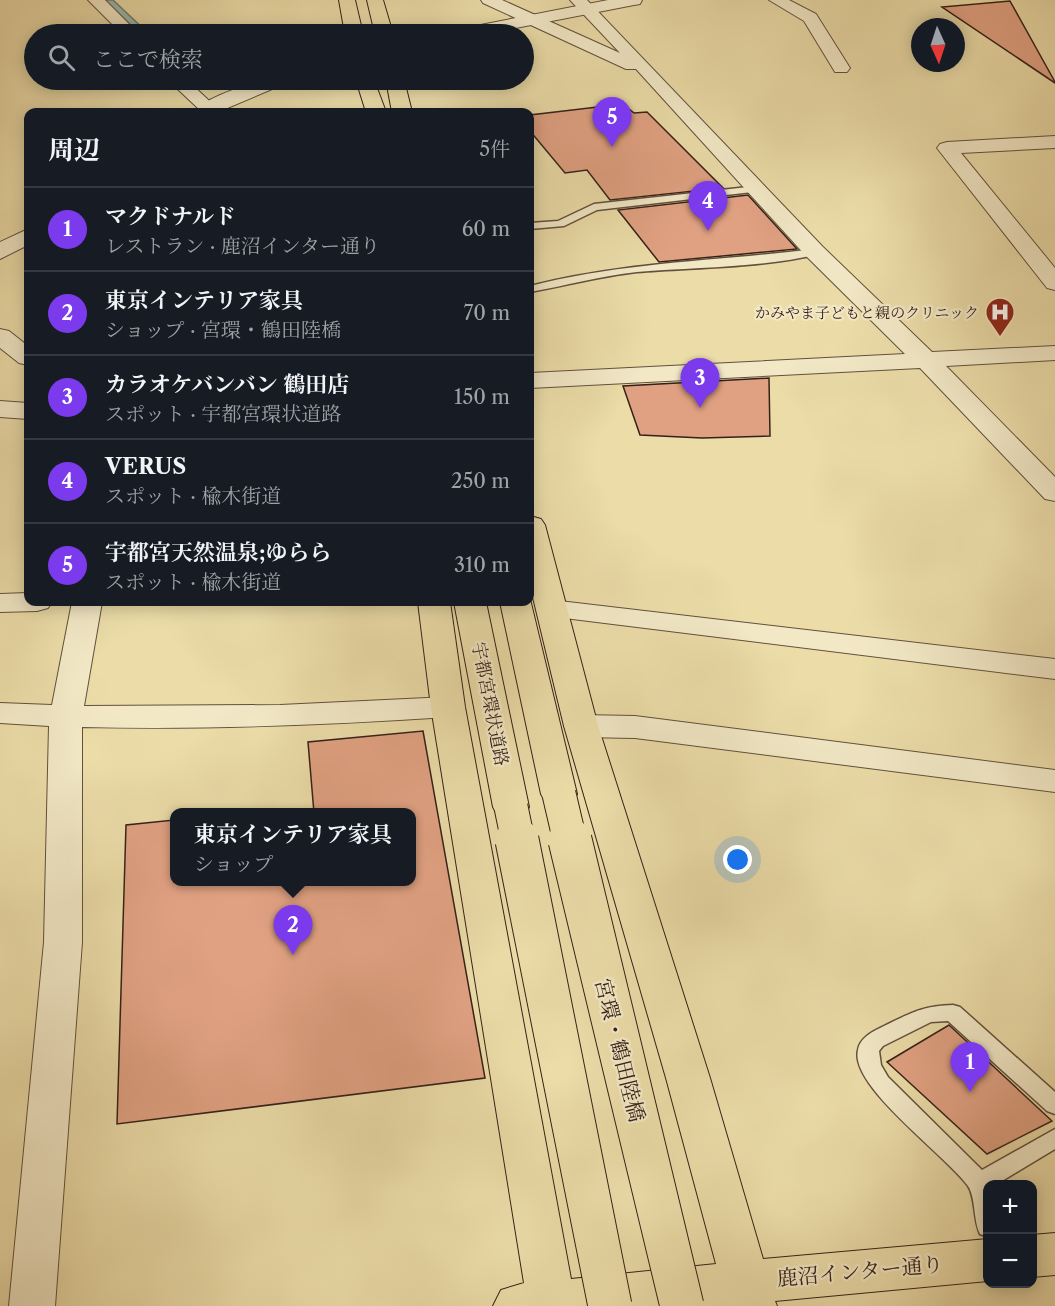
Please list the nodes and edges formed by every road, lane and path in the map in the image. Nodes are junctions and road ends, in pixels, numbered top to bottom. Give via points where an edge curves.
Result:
1 (96, 0) edge
2 (347, 0) edge
3 (375, 0) edge
4 (634, 0) edge
5 (777, 0) edge
6 (499, 2) edge
7 (582, 4) edge
8 (530, 20) junction
9 (121, 24) edge
10 (352, 24) edge
11 (381, 24) edge
12 (510, 24) edge
13 (841, 68) dead end
14 (645, 69) junction
15 (187, 90) edge
16 (254, 90) edge
17 (368, 90) edge
18 (396, 90) edge
19 (204, 108) edge
20 (214, 108) edge
21 (375, 108) edge
22 (401, 108) edge
23 (1055, 142) edge
24 (757, 189) junction
25 (534, 226) edge
26 (24, 238) edge
27 (0, 252) edge
28 (815, 252) junction
29 (1031, 253) junction
30 (1055, 253) edge
31 (1055, 283) edge
32 (534, 288) edge
33 (0, 336) edge
34 (1055, 353) edge
35 (24, 355) edge
36 (926, 360) junction
37 (534, 381) edge
38 (0, 409) edge
39 (24, 411) edge
40 (1055, 493) edge
41 (24, 602) edge
42 (0, 603) edge
43 (534, 605) edge
44 (86, 606) edge
45 (435, 606) edge
46 (471, 606) edge
47 (533, 606) edge
48 (533, 606) edge
49 (1055, 669) edge
50 (448, 708) junction
51 (0, 713) edge
52 (66, 717) junction
53 (581, 726) junction
54 (1055, 781) edge
55 (1055, 1105) edge
56 (1055, 1138) edge
57 (980, 1183) junction
58 (983, 1202) edge
59 (1055, 1254) edge
60 (1037, 1256) edge
61 (983, 1261) edge
62 (749, 1294) edge
63 (540, 1305) edge
64 (32, 1306) edge
65 (610, 1306) edge
66 (682, 1306) edge

1 - 9 street
2 - 10 main road
3 - 11 main road
4 - 7 street
5 - 13 street via 810,18
6 - 8 street
7 - 8 street
7 - 14 street
8 - 12 street
8 - 14 street
14 - 24 street
15 - 19 street
16 - 20 street
17 - 21 main road
18 - 22 main road
23 - 29 street via 948,148
24 - 25 lane via 594,207 560,224
24 - 28 street
26 - 27 street
28 - 32 lane via 634,269
28 - 36 street
29 - 30 street
29 - 31 street
33 - 35 street
34 - 36 street
36 - 37 street
36 - 40 street
38 - 39 street
41 - 42 street
43 - 49 street
44 - 52 street
45 - 50 main road
46 - 65 main road, 宇都宮環状道路, bridge
47 - 53 main road
48 - 66 main road, 宮環・鶴田陸橋, bridge via 559,794
50 - 52 street via 324,715
50 - 63 main road
51 - 52 street
52 - 64 street via 63,942
53 - 54 street via 634,727
53 - 62 main road
55 - 57 lane via 953,1012 928,1014 875,1040 868,1050 870,1066 880,1083
56 - 57 lane
57 - 58 lane
59 - 60 main road
61 - 62 main road, 鹿沼インター通り
62 - 63 main road, 鹿沼インター通り

